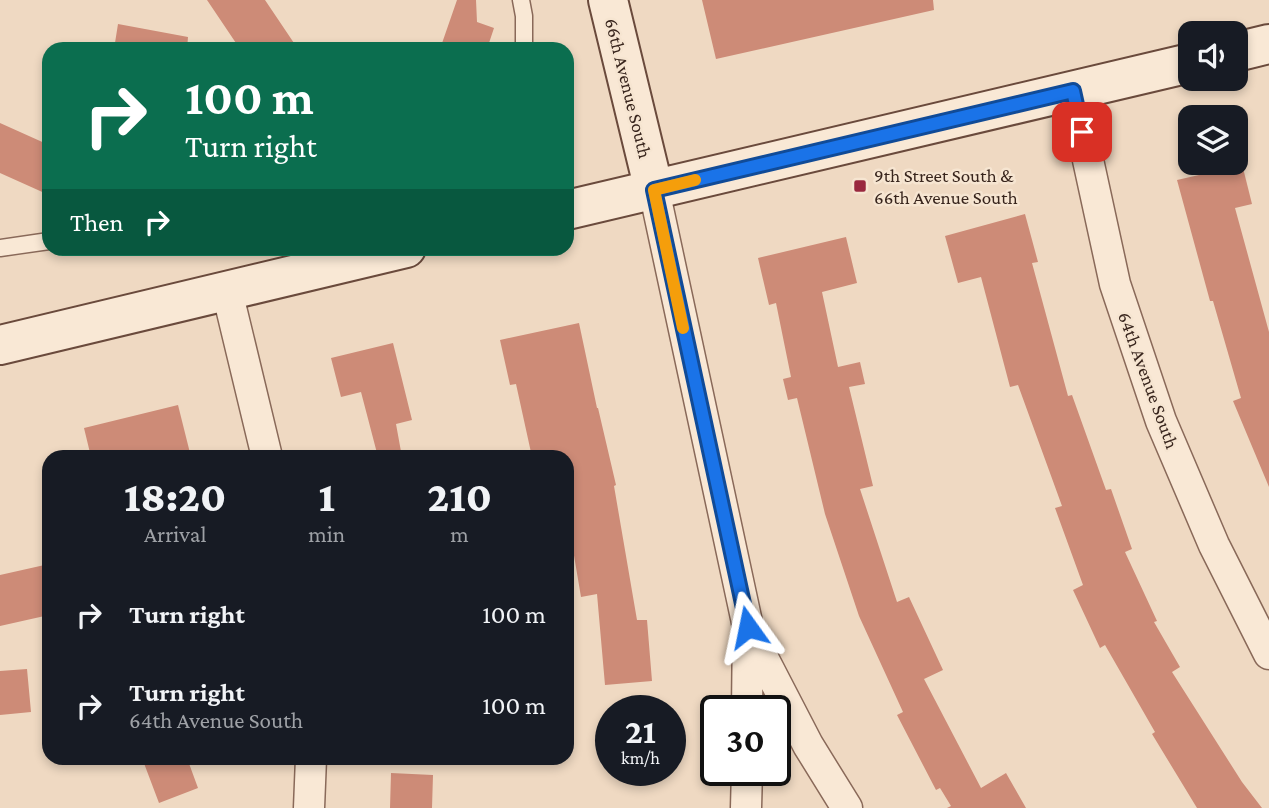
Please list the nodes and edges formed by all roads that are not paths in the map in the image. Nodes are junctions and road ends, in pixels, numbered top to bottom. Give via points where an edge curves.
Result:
1 (521, 0) edge
2 (608, 0) edge
3 (524, 42) edge
4 (1269, 44) edge
5 (1248, 49) edge
6 (1178, 66) edge
7 (1073, 91) junction
8 (654, 190) junction
9 (574, 208) edge
10 (42, 242) edge
11 (0, 248) edge
12 (373, 256) edge
13 (227, 291) junction
14 (0, 345) edge
15 (265, 450) edge
16 (748, 627) junction
17 (1269, 654) edge
18 (747, 695) edge
19 (311, 765) edge
20 (747, 786) edge
21 (309, 808) edge
22 (746, 808) edge
23 (847, 808) edge

1 - 3 lane
2 - 8 street, 66th Avenue South
4 - 5 street
6 - 7 street
7 - 8 street
7 - 17 street, 64th Avenue South via 1115,284 1161,421 1214,545
8 - 9 street
8 - 16 street, 66th Avenue South
10 - 11 lane
12 - 13 street
13 - 14 street
13 - 15 street
16 - 18 street
16 - 23 street via 808,745
19 - 21 street
20 - 22 street

